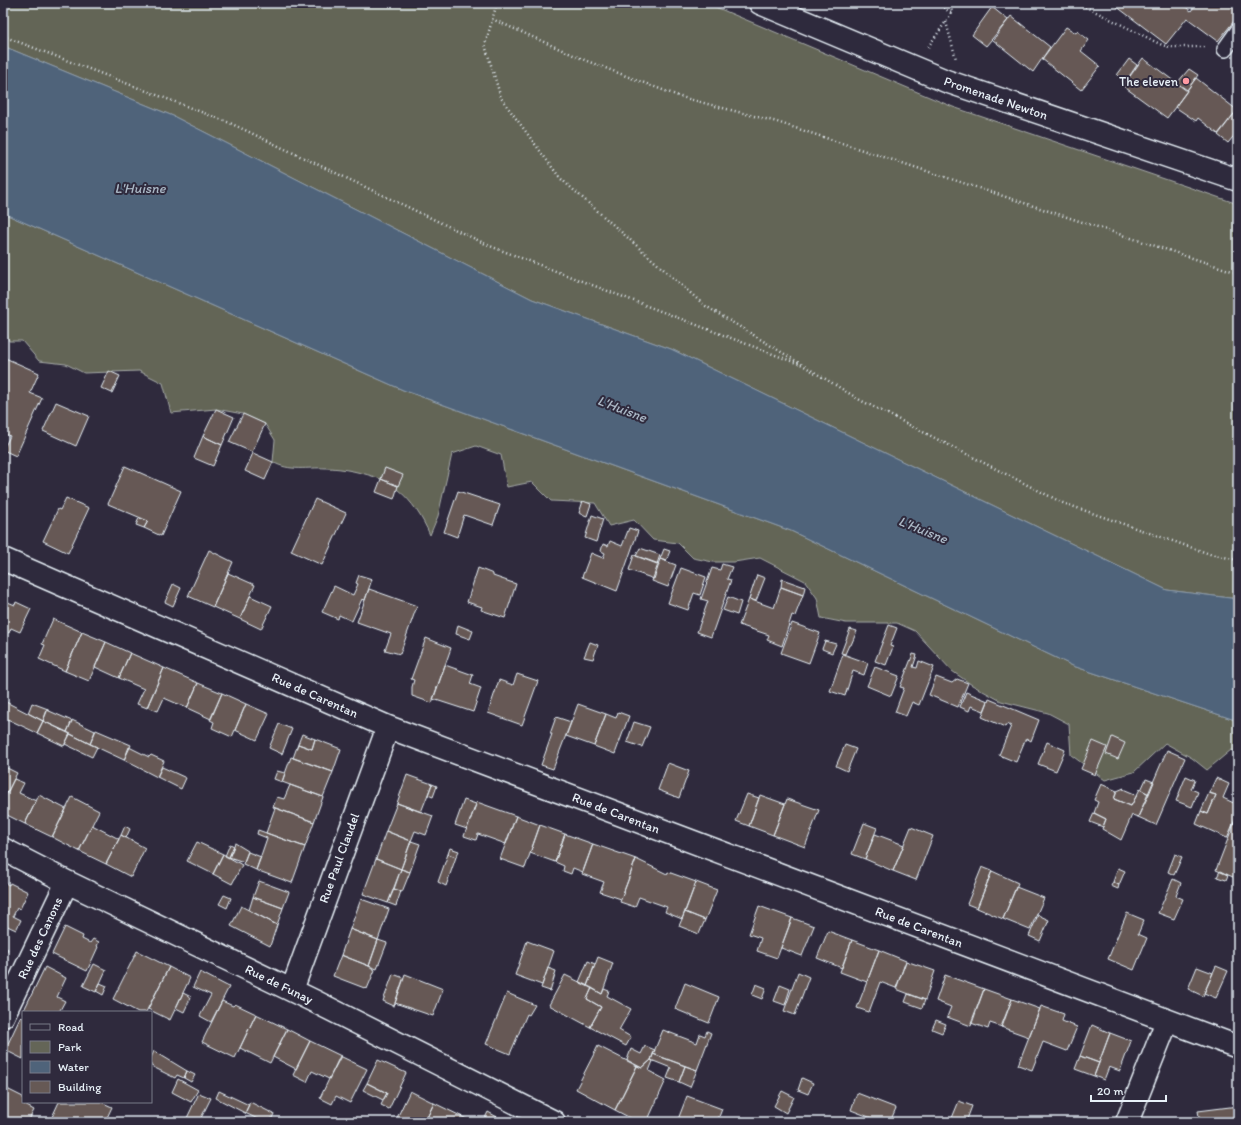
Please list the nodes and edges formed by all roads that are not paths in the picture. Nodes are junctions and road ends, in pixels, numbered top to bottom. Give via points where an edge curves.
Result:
1 (760, 3) edge
2 (1238, 31) edge
3 (1225, 49) road end
4 (1238, 180) edge
5 (3, 559) edge
6 (388, 727) junction
7 (3, 849) edge
8 (67, 882) junction
9 (292, 990) junction
10 (3, 1016) edge
11 (1166, 1021) junction
12 (1238, 1047) edge
13 (553, 1122) edge
14 (1127, 1122) edge

1 - 4 street, Promenade Newton via 946,81
2 - 3 lane
5 - 6 street, Rue de Carentan
6 - 9 street, Rue Paul Claudel
6 - 11 street, Rue de Carentan
7 - 8 street, Rue de Funay
8 - 9 street, Rue de Funay
8 - 10 street, Rue des Canons
9 - 13 street, Rue de Funay
11 - 12 street, Rue de Carentan
11 - 14 street

